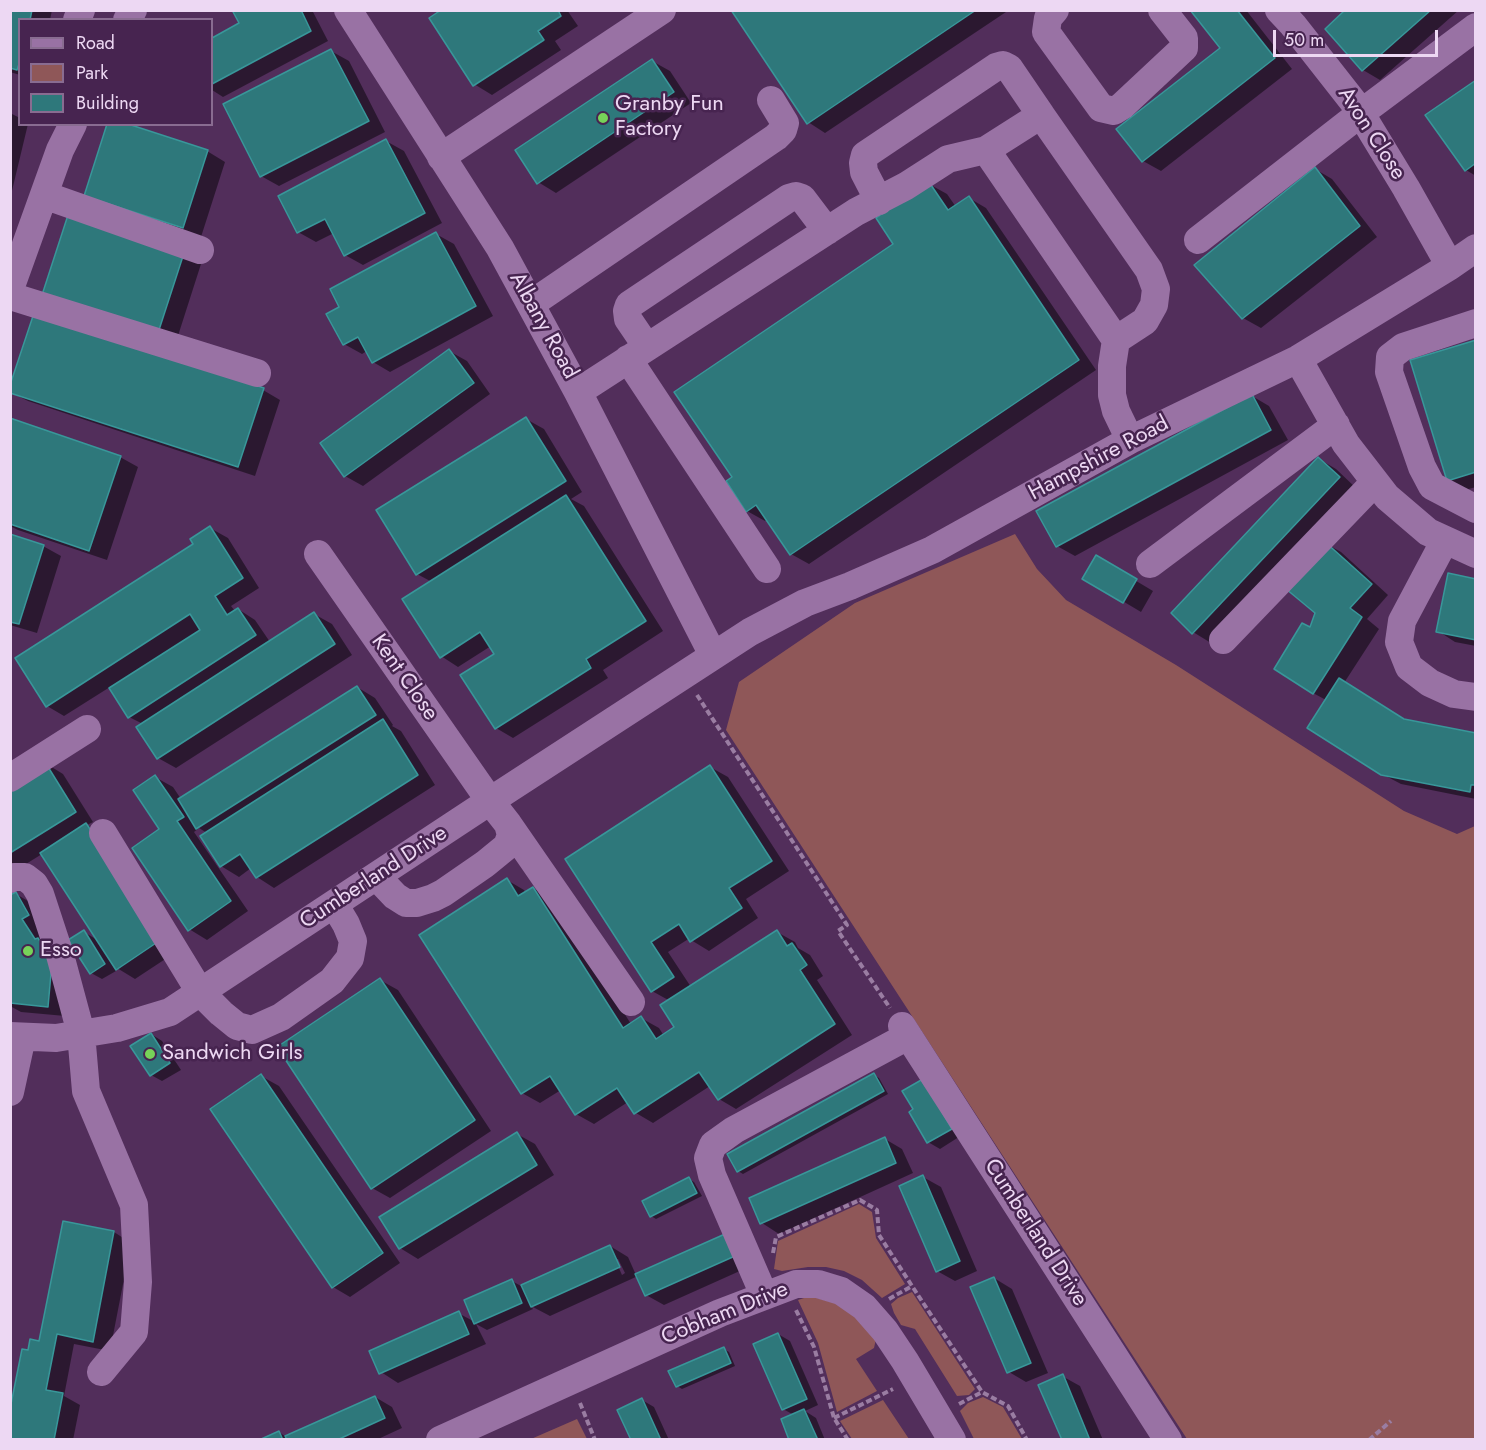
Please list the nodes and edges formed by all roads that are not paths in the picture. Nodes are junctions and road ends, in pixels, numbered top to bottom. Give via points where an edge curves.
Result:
1 (348, 10) edge
2 (662, 10) edge
3 (1055, 10) edge
4 (1162, 10) edge
5 (1278, 10) edge
6 (1476, 27) edge
7 (771, 100) dead end
8 (1361, 113) junction
9 (1041, 115) junction
10 (72, 126) edge
11 (986, 150) junction
12 (441, 157) junction
13 (44, 195) junction
14 (879, 201) junction
15 (827, 231) junction
16 (1198, 240) dead end
17 (1476, 248) edge
18 (200, 250) dead end
19 (1450, 266) junction
20 (10, 289) edge
21 (10, 296) edge
22 (531, 304) junction
23 (1476, 323) edge
24 (1116, 340) junction
25 (638, 353) junction
26 (1298, 359) junction
27 (257, 373) dead end
28 (578, 392) junction
29 (1335, 425) junction
30 (1130, 440) junction
31 (1376, 482) junction
32 (1476, 509) edge
33 (1445, 540) junction
34 (318, 554) dead end
35 (1476, 554) edge
36 (1150, 564) dead end
37 (767, 569) dead end
38 (1222, 640) dead end
39 (713, 655) junction
40 (1476, 698) edge
41 (87, 729) dead end
42 (10, 778) edge
43 (490, 801) junction
44 (508, 824) junction
45 (103, 833) dead end
46 (376, 876) junction
47 (10, 879) edge
48 (334, 904) junction
49 (200, 992) junction
50 (631, 1002) dead end
51 (81, 1034) junction
52 (16, 1036) edge
53 (10, 1092) edge
54 (775, 1292) junction
55 (101, 1372) dead end
56 (440, 1440) edge
57 (952, 1440) edge
58 (1168, 1440) edge

1 - 12 street, Albany Road
2 - 12 street
3 - 4 street via 1048,18 1046,32 1101,108 1114,111 1184,48 1184,38
5 - 8 street, Avon Close
6 - 8 street
7 - 22 street via 785,123 776,137
8 - 16 street
8 - 19 street, Avon Close
9 - 11 street
9 - 14 street via 1009,68 996,67 865,155 864,172
9 - 24 street via 1149,270 1156,289 1154,305 1145,321
10 - 13 street
11 - 14 street via 948,159
11 - 24 street
12 - 22 street, Albany Road
13 - 18 street
13 - 20 street
14 - 15 street
15 - 25 street
15 - 25 street via 802,198 789,198 629,305 628,320
17 - 19 street, Hampshire Road
19 - 26 street, Hampshire Road
21 - 27 street
22 - 28 street, Albany Road
23 - 32 street via 1403,347 1390,357 1389,372 1432,486
24 - 30 street via 1112,395
25 - 28 street
25 - 37 street
26 - 29 street
26 - 30 street, Hampshire Road
28 - 39 street, Albany Road
29 - 31 street
29 - 36 street
30 - 39 street, Hampshire Road via 932,550 805,603
31 - 33 street via 1387,497 1428,532
31 - 38 street
33 - 35 street
33 - 40 street via 1402,621 1399,642 1409,667 1430,683
34 - 43 street, Kent Close
39 - 43 street, Cumberland Drive
41 - 42 street
43 - 44 street, Kent Close
43 - 46 street, Cumberland Drive
44 - 46 street via 511,835 507,846 433,898 406,903
44 - 50 street, Kent Close
45 - 49 street
46 - 48 street, Cumberland Drive
47 - 51 street via 25,878 40,894
48 - 49 street, Cumberland Drive
48 - 49 street via 353,941 350,958 332,981 281,1017 252,1030 237,1026
49 - 51 street, Cumberland Drive via 170,1012
51 - 52 street, Cumberland Drive via 56,1038
51 - 55 street via 86,1091 134,1205 138,1282 134,1332
52 - 53 street
54 - 56 street, Cobham Drive via 720,1313
54 - 57 street, Cobham Drive via 796,1284 818,1284 841,1291 864,1307 885,1331
54 - 58 street, Cumberland Drive via 712,1175 708,1158 713,1145 905,1031

